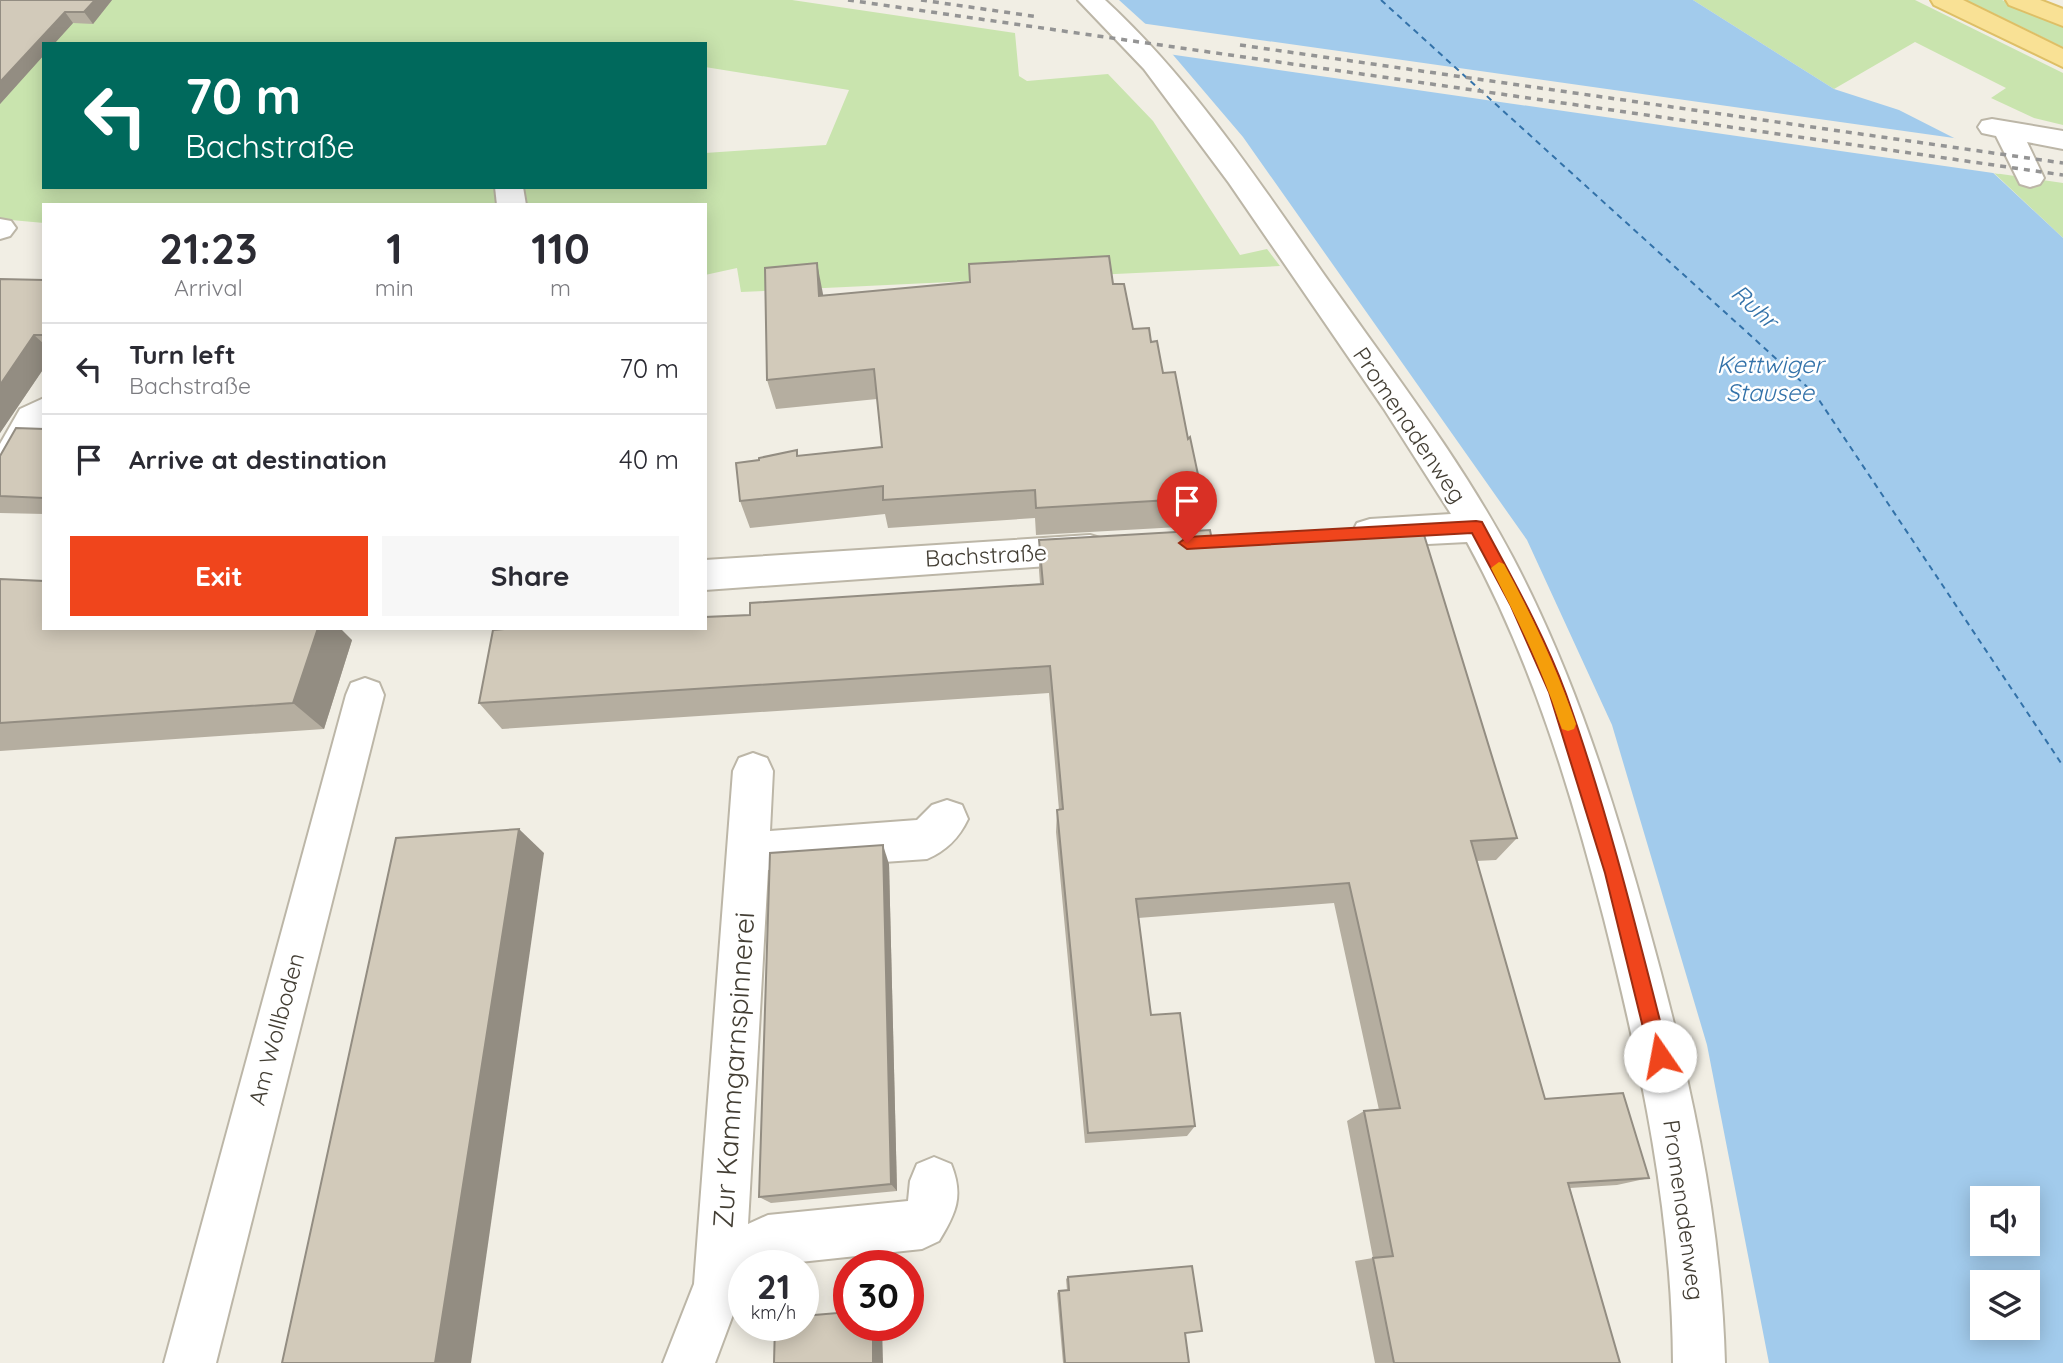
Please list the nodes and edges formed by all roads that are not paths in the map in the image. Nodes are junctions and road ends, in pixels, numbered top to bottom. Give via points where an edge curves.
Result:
1 (1090, 0) edge
2 (1943, 0) edge
3 (2018, 0) edge
4 (2063, 18) edge
5 (2063, 59) edge
6 (2063, 140) edge
7 (2030, 178) dead end
8 (42, 411) edge
9 (0, 475) edge
10 (1476, 527) junction
11 (1331, 535) edge
12 (1121, 547) edge
13 (707, 575) edge
14 (365, 695) dead end
15 (753, 771) dead end
16 (947, 819) dead end
17 (748, 852) junction
18 (934, 1181) dead end
19 (720, 1267) junction
20 (190, 1363) edge
21 (690, 1363) edge
22 (1699, 1363) edge

1 - 10 street, Promenadenweg via 1142,50 1216,145 1403,411
2 - 5 main road
3 - 4 main road
6 - 7 street via 2000,129
8 - 9 street via 32,418
10 - 11 street
10 - 22 street, Promenadenweg via 1518,604 1557,692 1586,776 1633,948 1682,1169 1694,1246
12 - 13 street, Bachstraße
14 - 20 street, Am Wollboden
15 - 17 street, Zur Kammgarnspinnerei
16 - 17 street via 927,839
17 - 19 street, Zur Kammgarnspinnerei
18 - 19 street via 933,1205 922,1224 768,1240
19 - 21 street, Zur Kammgarnspinnerei via 719,1284

